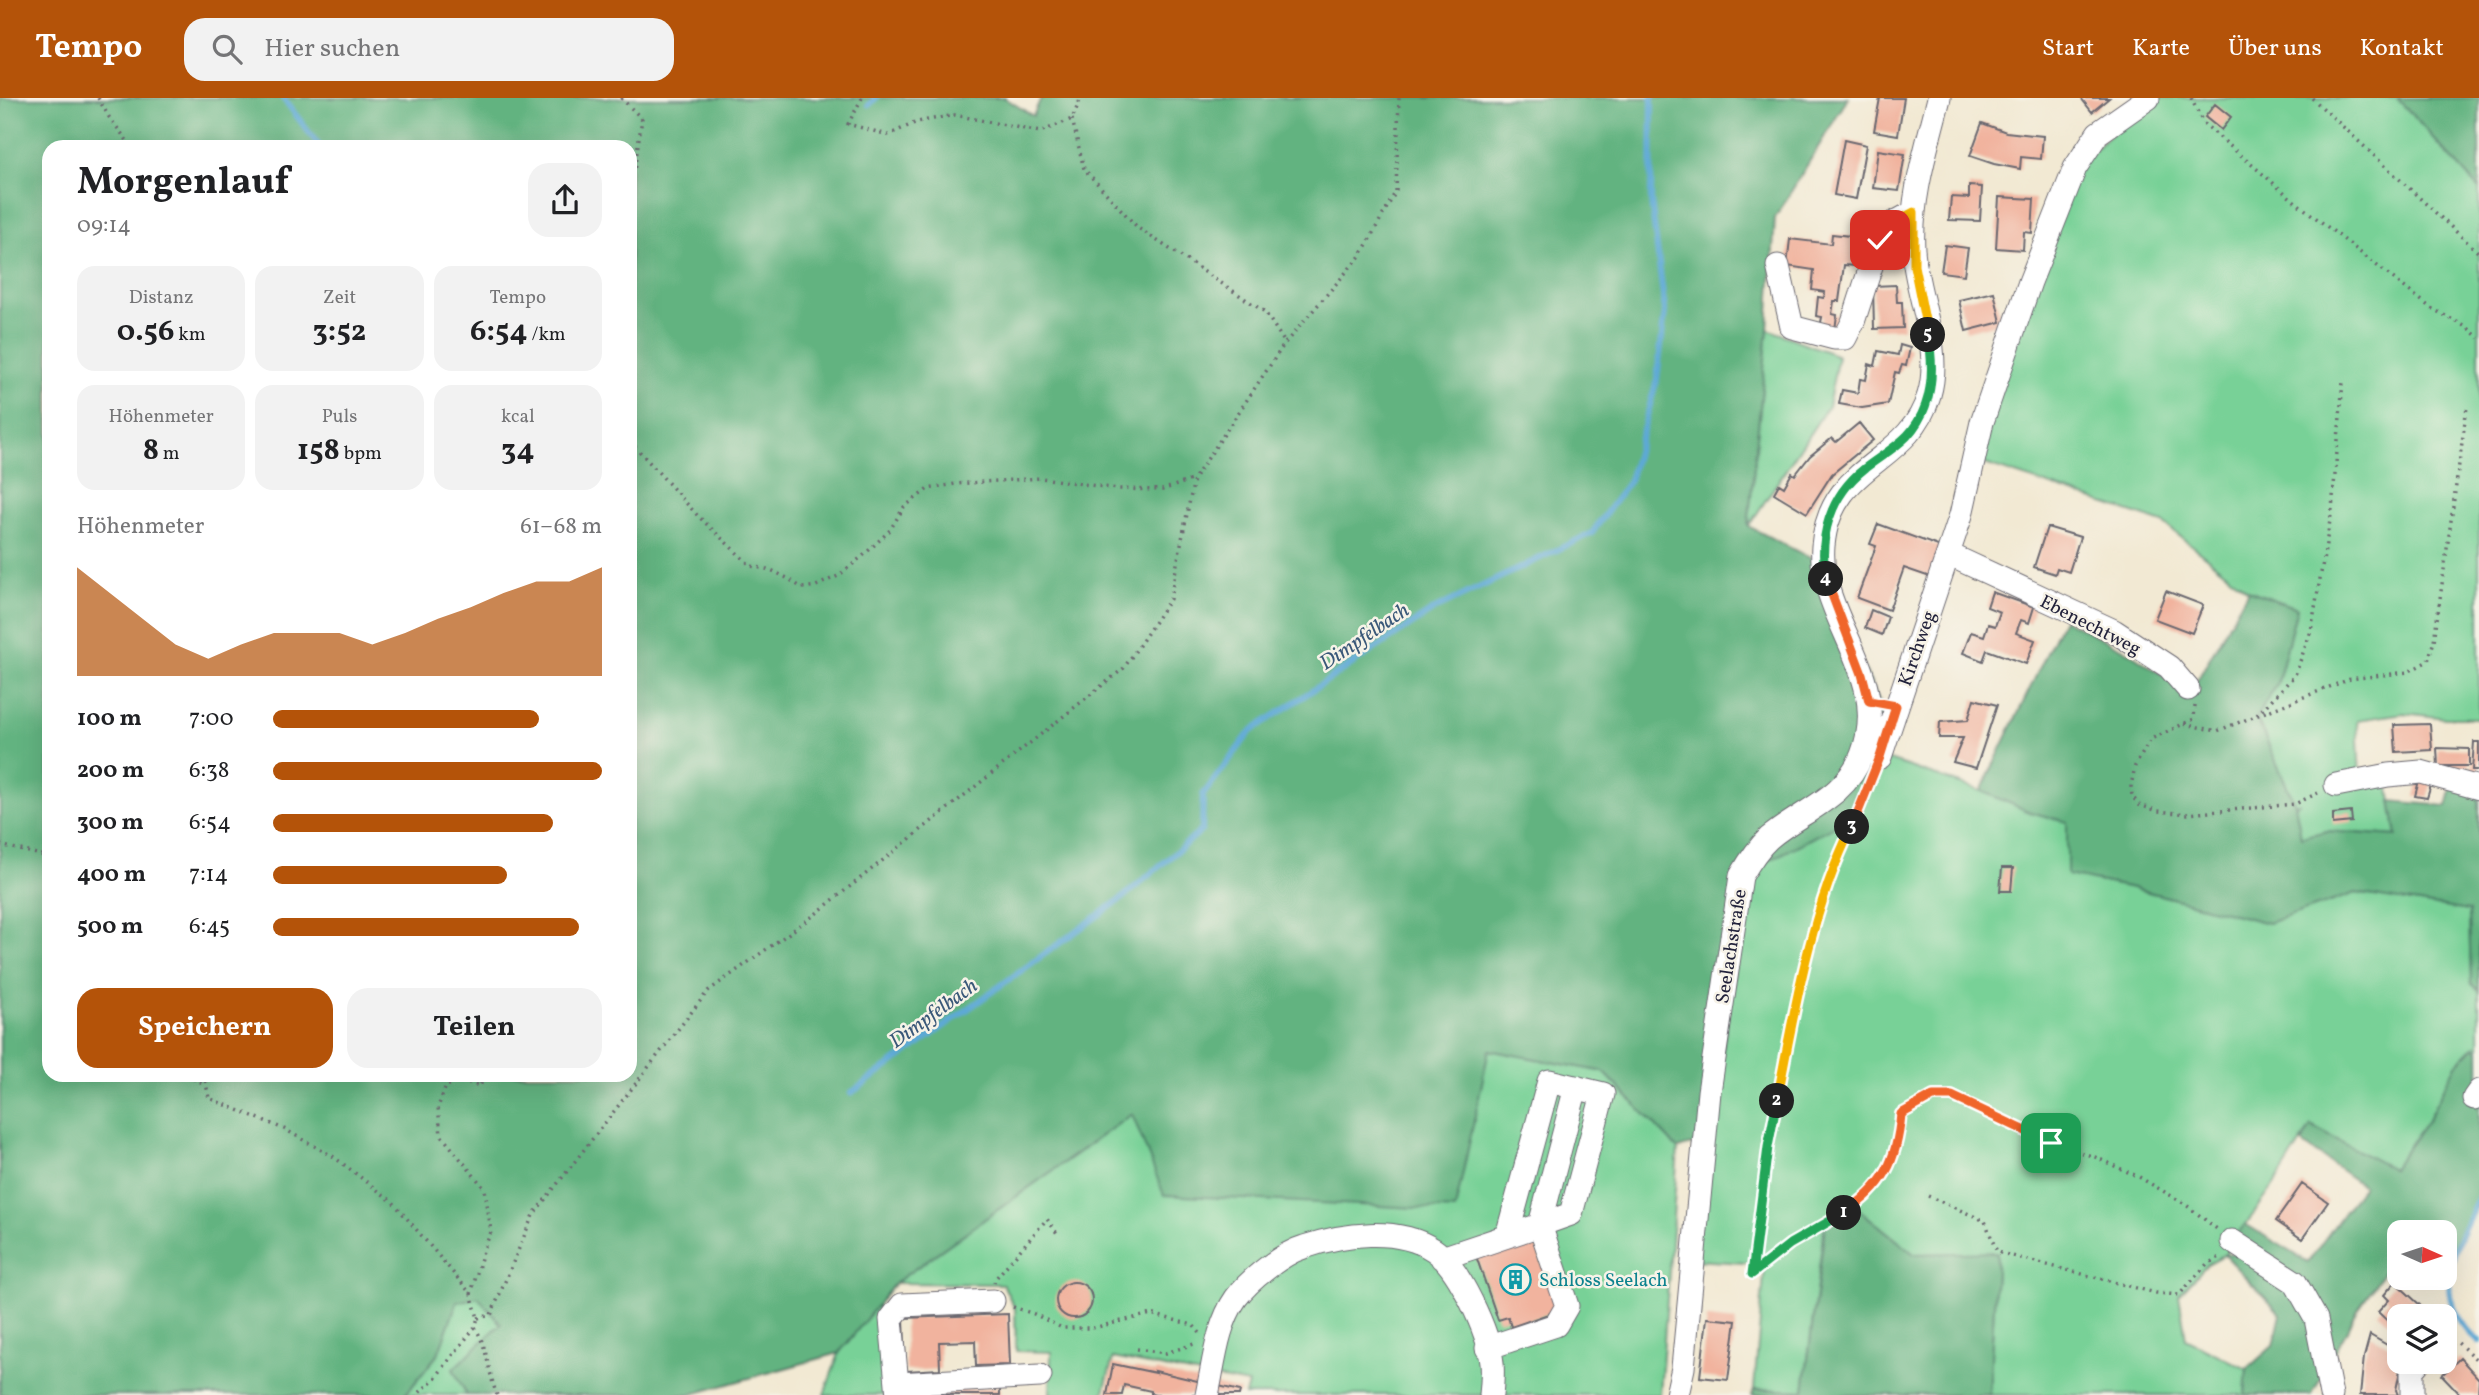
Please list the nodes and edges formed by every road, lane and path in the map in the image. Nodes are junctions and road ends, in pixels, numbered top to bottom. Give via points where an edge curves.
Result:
1 (98, 98) edge
2 (621, 98) edge
3 (862, 98) edge
4 (1081, 98) edge
5 (1399, 98) edge
6 (1939, 98) edge
7 (2148, 98) edge
8 (2190, 98) edge
9 (2312, 98) edge
10 (1072, 119) junction
11 (127, 140) edge
12 (637, 152) edge
13 (1914, 212) junction
14 (2479, 253) edge
15 (1778, 266) dead end
16 (2479, 338) edge
17 (1286, 343) junction
18 (2343, 382) dead end
19 (2467, 407) dead end
20 (637, 449) edge
21 (1194, 479) junction
22 (1948, 554) junction
23 (2188, 689) joint
24 (1869, 701) junction
25 (1896, 706) junction
26 (2256, 717) junction
27 (2184, 724) junction
28 (1880, 757) joint
29 (2336, 785) joint
30 (2479, 788) edge
31 (0, 845) edge
32 (42, 855) edge
33 (201, 1082) edge
34 (460, 1082) edge
35 (466, 1082) edge
36 (482, 1082) edge
37 (637, 1082) edge
38 (637, 1082) edge
39 (206, 1084) joint
40 (1576, 1087) junction
41 (1534, 1136) junction
42 (1562, 1143) junction
43 (1588, 1149) junction
44 (1520, 1188) junction
45 (1548, 1195) junction
46 (1928, 1196) dead end
47 (1575, 1202) junction
48 (1540, 1225) junction
49 (1059, 1236) dead end
50 (1507, 1236) junction
51 (2239, 1245) junction
52 (1442, 1258) junction
53 (471, 1294) junction
54 (993, 1301) junction
55 (478, 1318) junction
56 (475, 1327) junction
57 (2457, 1342) edge
58 (1488, 1348) junction
59 (1137, 1349) dead end
60 (2479, 1362) edge
61 (2412, 1374) edge
62 (1040, 1376) dead end
63 (898, 1389) edge
64 (417, 1395) edge
65 (497, 1395) edge
66 (1207, 1395) edge
67 (1491, 1395) edge
68 (1677, 1395) edge
69 (2331, 1395) edge
70 (2412, 1395) edge

1 - 11 path
2 - 12 path via 642,119
3 - 10 path via 848,124 888,135 917,122 955,116 1040,131
4 - 10 path
5 - 17 path via 1396,191 1361,255
6 - 13 street, Seelachstraße
7 - 22 street, Kirchweg via 2098,133 2074,168 1982,422
8 - 16 path via 2203,124 2292,199 2431,308
9 - 14 path
10 - 17 path via 1084,169 1138,228 1265,312
13 - 15 street via 1882,229 1845,338 1792,327
13 - 24 street, Seelachstraße via 1914,266 1933,363 1930,392 1908,434 1843,491 1829,519 1822,550 1826,582
17 - 21 path
18 - 26 path via 2332,509 2311,631 2295,675
19 - 26 path via 2428,661 2408,672 2350,679
20 - 21 path via 751,566 771,570 802,588 838,576 890,530 904,507 929,489 1041,478 1162,490
21 - 37 path via 1170,599 1124,668 813,916 708,991
22 - 23 street, Ebenechtweg via 2114,631 2169,667
22 - 25 street, Kirchweg
23 - 27 path via 2196,708 2194,719
24 - 25 street
24 - 68 street, Seelachstraße via 1866,742 1847,781 1826,801 1770,838 1741,876 1710,1080
25 - 28 street, Kirchweg
26 - 27 path via 2217,731
27 - 29 path via 2151,739 2135,766 2132,796 2139,805 2188,814 2295,804
28 - 51 path via 1819,910 1768,1147 1752,1274 1790,1244 1859,1203 1883,1179 1899,1142 1901,1114 1933,1096 1952,1096 2051,1143 2139,1177 2185,1204
29 - 30 street via 2421,772
31 - 32 path
33 - 39 path
34 - 53 path via 446,1086 438,1107 441,1135 485,1189 491,1231
35 - 36 path via 480,1087
38 - 55 path via 533,1215 491,1315
39 - 53 path via 209,1098 294,1134 334,1157 393,1202
40 - 41 street via 1549,1081
40 - 42 street
40 - 43 street via 1602,1094
41 - 42 street
41 - 44 street
42 - 43 street
42 - 45 street
43 - 47 street
44 - 45 street
44 - 50 street
45 - 47 street
45 - 48 street
46 - 51 path via 1985,1221 1997,1252 2156,1293 2179,1295 2207,1264
47 - 48 street via 1572,1214
48 - 50 street
48 - 58 street via 1567,1306 1556,1325
49 - 54 path via 1047,1219 995,1279
50 - 52 street
51 - 69 street via 2295,1282 2316,1319
52 - 58 street via 1476,1311
52 - 66 street via 1407,1238 1358,1234 1301,1247 1255,1277 1235,1300 1219,1337
53 - 55 path
54 - 59 path via 1062,1328 1093,1328 1151,1314 1193,1325 1206,1341 1166,1353
54 - 63 street via 902,1305 891,1319
55 - 56 path
56 - 64 path
56 - 65 path
57 - 60 path
58 - 67 street
61 - 70 street
62 - 63 street

